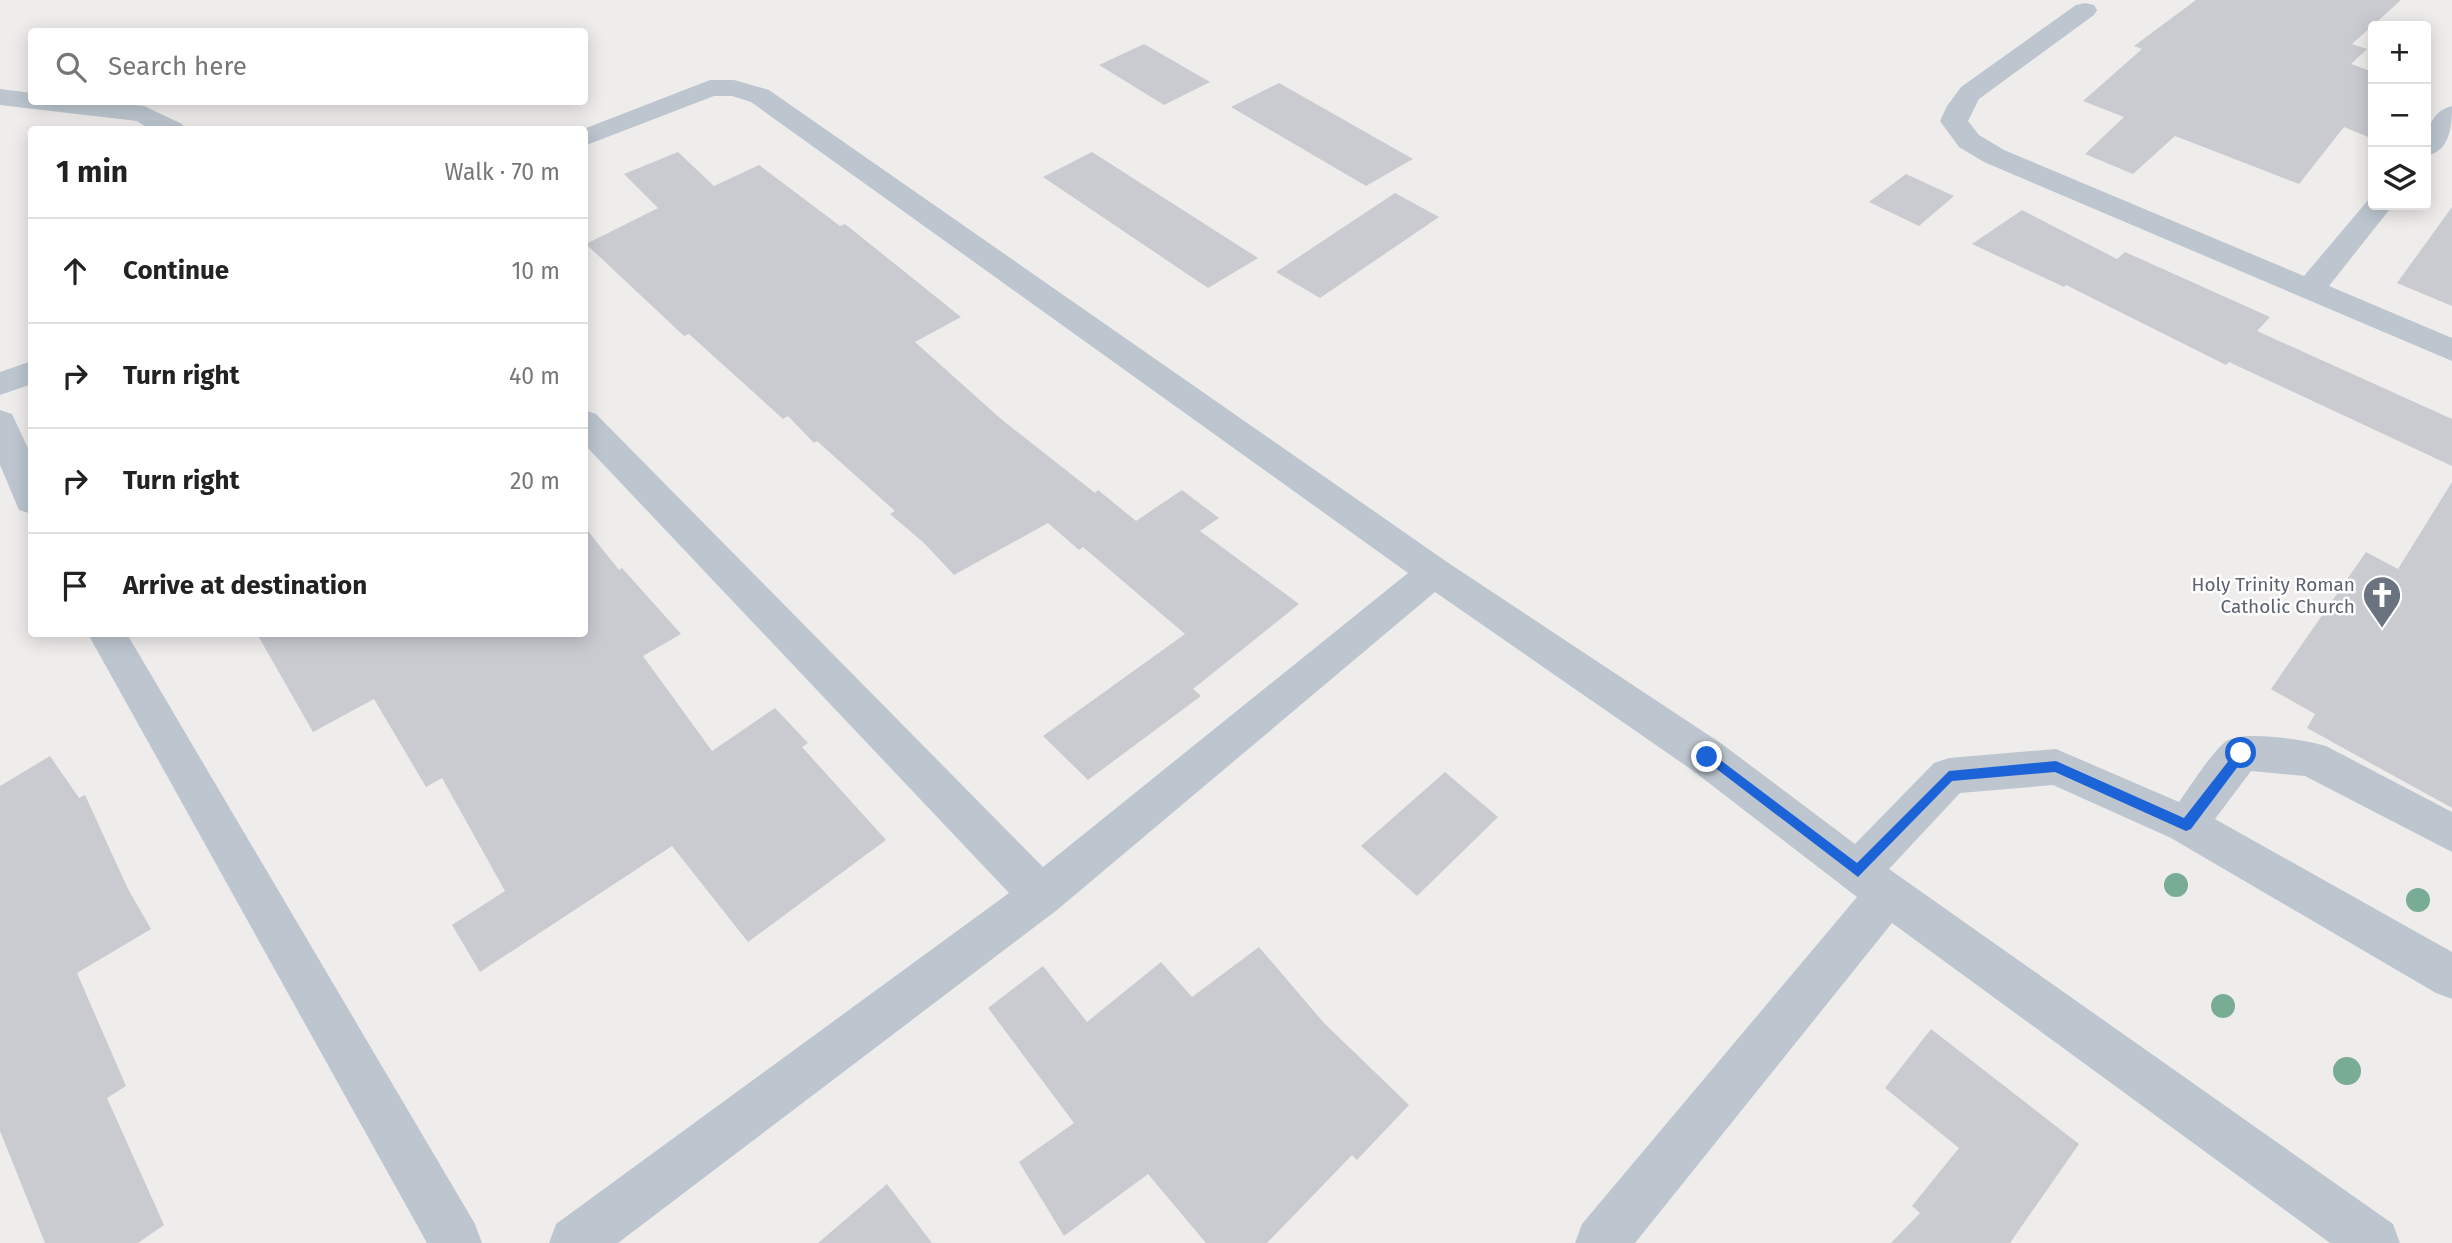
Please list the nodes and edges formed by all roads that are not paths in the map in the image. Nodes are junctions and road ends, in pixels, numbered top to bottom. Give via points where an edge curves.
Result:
1 (2080, 3) edge
2 (0, 97) edge
3 (28, 100) edge
4 (68, 105) edge
5 (165, 126) edge
6 (588, 136) edge
7 (2375, 210) edge
8 (2309, 290) junction
9 (2452, 351) edge
10 (28, 374) edge
11 (0, 384) edge
12 (0, 422) edge
13 (588, 426) edge
14 (28, 494) edge
15 (1434, 572) junction
16 (109, 637) edge
17 (2186, 825) junction
18 (2452, 833) edge
19 (1873, 883) junction
20 (1041, 896) junction
21 (2452, 977) edge
22 (456, 1243) edge
23 (575, 1243) edge
24 (1601, 1243) edge
25 (2374, 1243) edge

1 - 8 street via 1970,93 1954,121 1969,141 1993,156
2 - 3 street
4 - 5 street via 144,114
6 - 15 street via 710,88 734,88 760,96
7 - 8 street
8 - 9 street
10 - 11 street
12 - 14 street
13 - 20 street
15 - 19 street via 1707,757
15 - 20 street
16 - 22 street
17 - 18 street via 2241,753 2311,759
17 - 19 street via 2056,767 1949,776
17 - 21 street
19 - 24 street
19 - 25 street
20 - 23 street

